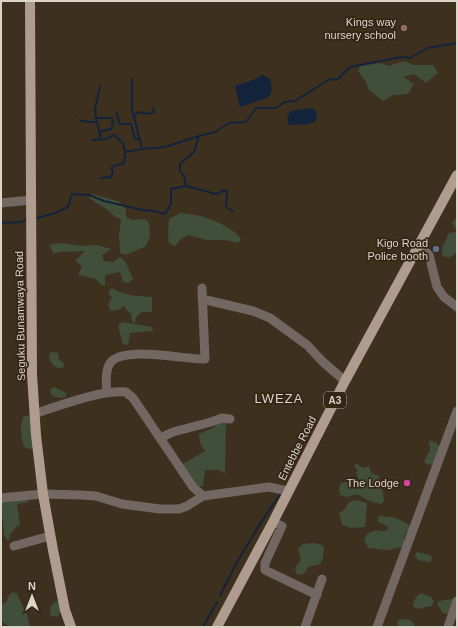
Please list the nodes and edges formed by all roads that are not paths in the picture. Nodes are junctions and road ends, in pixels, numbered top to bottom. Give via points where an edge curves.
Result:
1 (30, 1) edge
2 (456, 179) edge
3 (31, 200) junction
4 (1, 203) edge
5 (417, 247) junction
6 (202, 288) dead end
7 (202, 299) junction
8 (457, 307) edge
9 (345, 381) junction
10 (107, 393) junction
11 (457, 411) edge
12 (36, 412) junction
13 (230, 419) dead end
14 (160, 438) junction
15 (288, 491) junction
16 (43, 494) junction
17 (204, 496) junction
18 (1, 498) edge
19 (273, 522) junction
20 (50, 536) junction
21 (14, 546) dead end
22 (322, 579) dead end
23 (317, 595) junction
24 (457, 601) edge
25 (71, 627) edge
26 (217, 627) edge
27 (305, 627) edge
28 (377, 627) edge
29 (448, 627) edge

1 - 3 main road, Seguku Bunamwaya Road
2 - 5 main road, Entebbe Road / A3
3 - 4 street
3 - 12 main road, Seguku Bunamwaya Road via 32,375
5 - 8 street via 429,255 437,287 444,297
5 - 9 main road, Entebbe Road / A3
6 - 7 street
7 - 9 street via 253,311 270,318 307,345
7 - 10 street via 205,359 135,354 118,357 108,365
9 - 15 main road, Entebbe Road / A3
10 - 12 street
10 - 14 street via 129,393
11 - 28 street
12 - 16 main road, Seguku Bunamwaya Road
13 - 14 street via 217,419
14 - 17 street via 193,487
15 - 17 street via 269,487
15 - 19 main road, Entebbe Road / A3
16 - 17 street via 94,496 122,504 160,509 179,509
16 - 18 street
16 - 20 main road, Seguku Bunamwaya Road
19 - 23 street via 282,526 265,563 265,570
19 - 26 main road, Entebbe Road / A3
20 - 21 street
20 - 25 main road, Seguku Bunamwaya Road via 65,610
22 - 23 street
23 - 27 street
24 - 29 street

